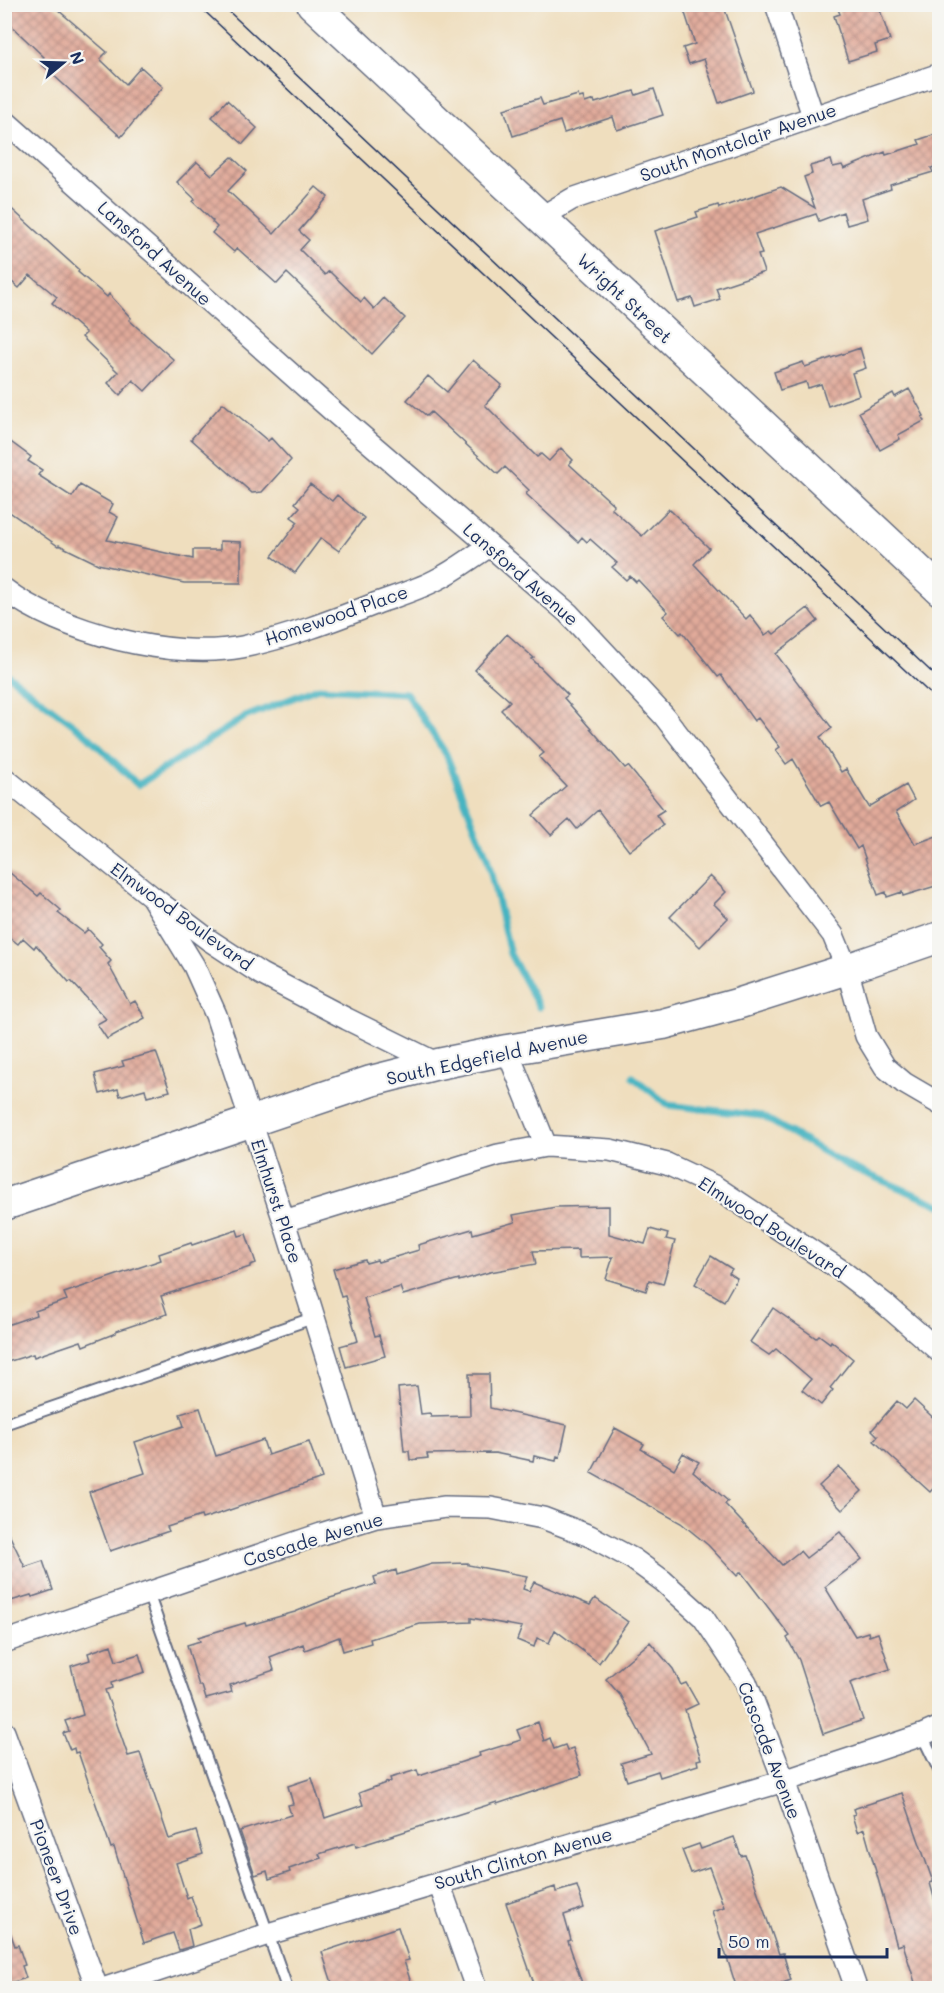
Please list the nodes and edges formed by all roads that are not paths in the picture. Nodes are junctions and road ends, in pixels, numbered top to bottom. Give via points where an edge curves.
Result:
1 (312, 4) edge
2 (776, 4) edge
3 (939, 74) edge
4 (813, 116) junction
5 (4, 120) edge
6 (540, 218) junction
7 (490, 546) junction
8 (4, 589) edge
9 (939, 590) edge
10 (4, 778) edge
11 (151, 896) junction
12 (939, 937) edge
13 (847, 969) junction
14 (507, 1050) junction
15 (438, 1064) junction
16 (939, 1104) edge
17 (252, 1122) junction
18 (546, 1146) junction
19 (4, 1205) edge
20 (284, 1221) junction
21 (313, 1317) junction
22 (939, 1353) edge
23 (4, 1424) edge
24 (376, 1517) junction
25 (148, 1593) junction
26 (4, 1642) edge
27 (931, 1731) edge
28 (4, 1732) edge
29 (939, 1772) edge
30 (784, 1781) junction
31 (439, 1883) junction
32 (268, 1934) junction
33 (97, 1989) edge
34 (106, 1989) edge
35 (287, 1989) edge
36 (476, 1989) edge
37 (856, 1989) edge

1 - 6 street, Wright Street
2 - 4 street
3 - 4 street, South Montclair Avenue
4 - 6 street, South Montclair Avenue via 572,199
5 - 7 street, Lansford Avenue
6 - 9 street, Wright Street
7 - 8 street, Homewood Place via 436,580 323,624 242,647 185,651 128,641 69,625
7 - 13 street, Lansford Avenue via 568,613 664,716 832,935
10 - 11 street, Elmwood Boulevard
11 - 15 street, Elmwood Boulevard via 261,974
11 - 17 street, Elmhurst Place via 194,966 216,1015
12 - 13 street, South Edgefield Avenue
13 - 14 street, South Edgefield Avenue via 663,1024
13 - 16 street, Lansford Avenue via 866,1036 885,1067
14 - 15 street, South Edgefield Avenue
14 - 18 street
15 - 17 street, South Edgefield Avenue via 371,1081
17 - 19 street, South Edgefield Avenue
17 - 20 street, Elmhurst Place
18 - 20 street, Elmwood Boulevard via 498,1155
18 - 22 street, Elmwood Boulevard via 610,1150 667,1164 714,1186 842,1271
20 - 21 street, Elmhurst Place
21 - 23 lane
21 - 24 street, Elmhurst Place
24 - 25 street, Cascade Avenue
24 - 30 street, Cascade Avenue via 445,1507 491,1508 543,1518 590,1536 633,1559 703,1617 746,1682
25 - 26 street, Cascade Avenue
25 - 32 lane
27 - 29 lane
27 - 30 street, South Clinton Avenue
28 - 33 street, Pioneer Drive
30 - 31 street, South Clinton Avenue
30 - 37 street, Cascade Avenue
31 - 32 street, South Clinton Avenue
31 - 36 street
32 - 34 street, South Clinton Avenue
32 - 35 lane

